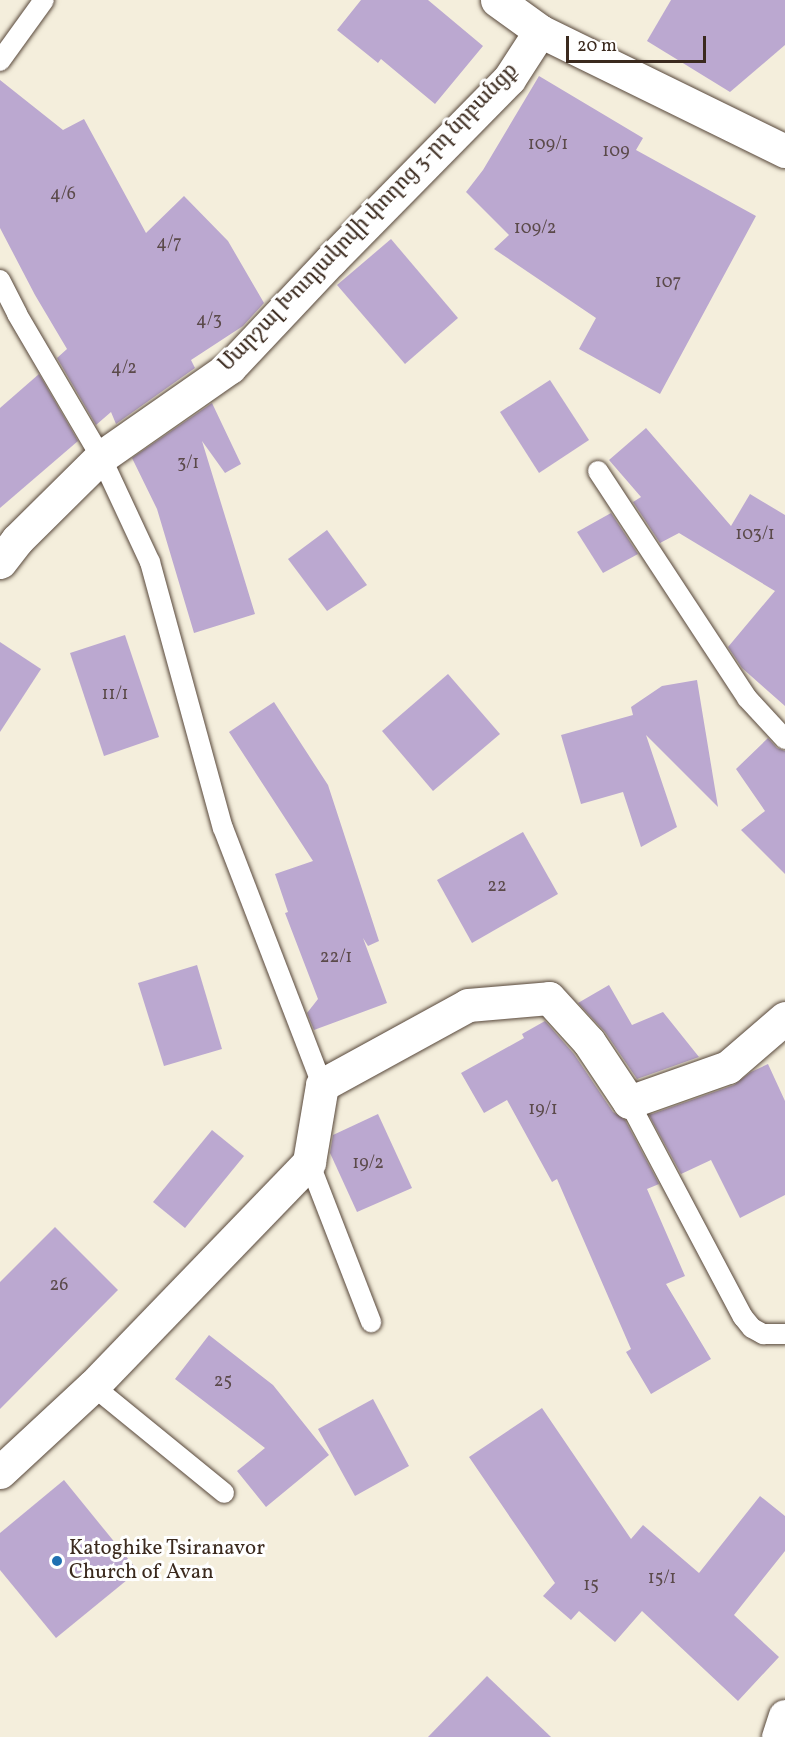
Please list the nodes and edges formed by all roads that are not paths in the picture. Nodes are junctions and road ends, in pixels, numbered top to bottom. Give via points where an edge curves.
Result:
1 (44, 0) edge
2 (497, 0) edge
3 (540, 31) junction
4 (0, 61) edge
5 (785, 151) edge
6 (0, 280) edge
7 (100, 457) junction
8 (598, 471) dead end
9 (0, 562) edge
10 (785, 739) edge
11 (785, 1018) edge
12 (322, 1085) junction
13 (629, 1102) junction
14 (309, 1162) junction
15 (371, 1322) dead end
16 (785, 1334) edge
17 (93, 1386) junction
18 (0, 1472) edge
19 (224, 1493) dead end
20 (785, 1716) edge
21 (778, 1737) edge

1 - 4 lane
2 - 3 street
3 - 5 street
3 - 7 street, Մարշալ Խուդյակովի փողոց 3-րդ նրբանցք via 509,79 230,367
6 - 7 lane
7 - 9 street, Մարշալ Խուդյակովի փողոց 3-րդ նրբանցք
7 - 12 lane via 150,562 223,828
8 - 10 lane via 747,698
11 - 13 street via 728,1067
12 - 13 street via 468,1005 549,998 589,1042
12 - 14 street
13 - 16 lane via 744,1317 763,1334
14 - 15 lane
14 - 17 street
17 - 18 street
17 - 19 lane
20 - 21 street

